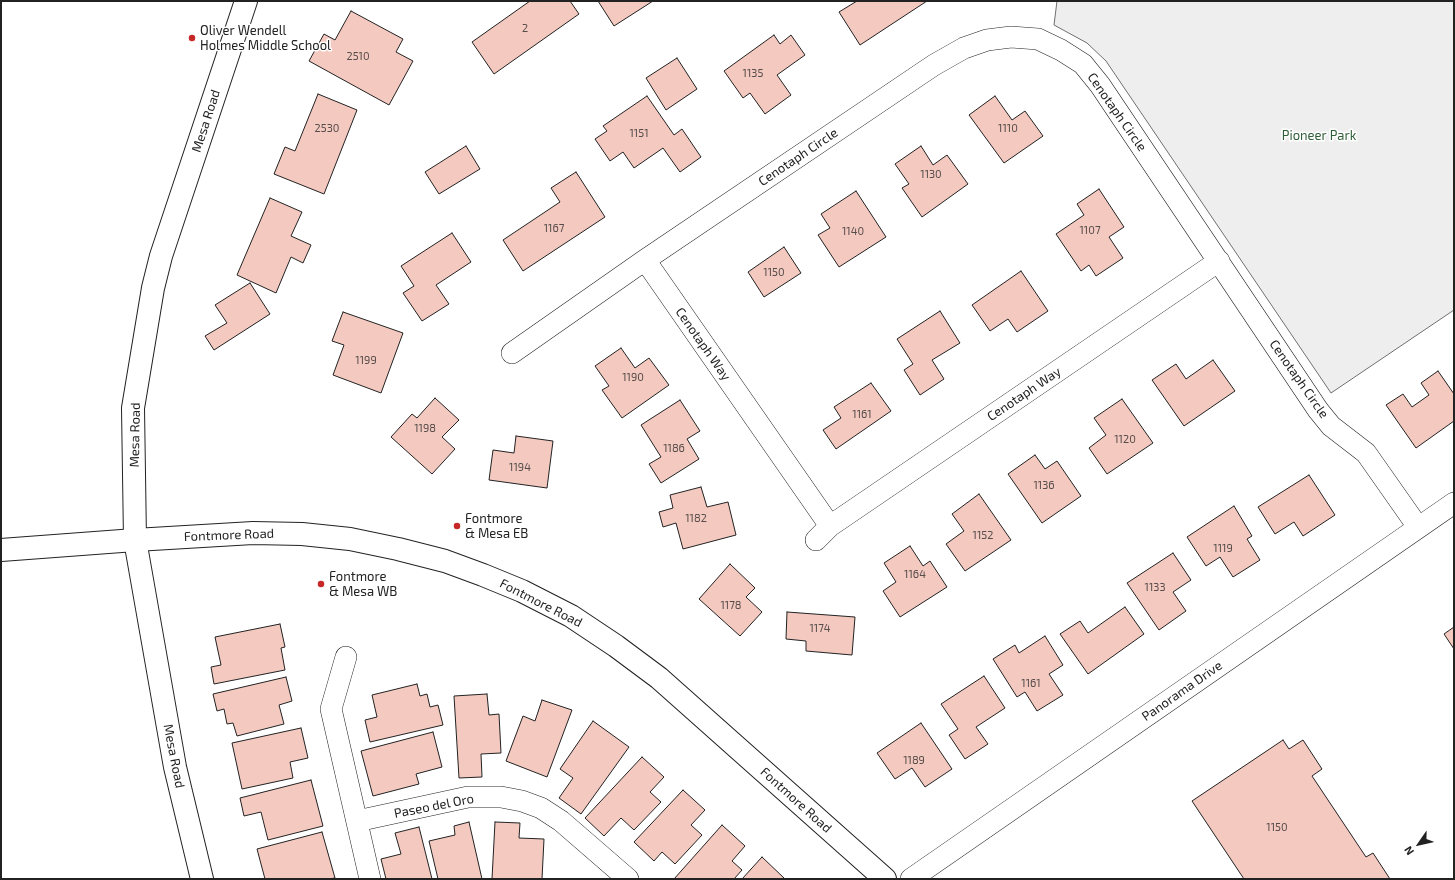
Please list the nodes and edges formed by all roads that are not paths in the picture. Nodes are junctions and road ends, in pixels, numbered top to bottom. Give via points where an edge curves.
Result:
1 (246, 1) edge
2 (646, 260) junction
3 (1219, 261) junction
4 (512, 353) dead end
5 (1454, 503) edge
6 (1418, 527) junction
7 (135, 540) junction
8 (1, 550) edge
9 (346, 657) dead end
10 (357, 821) junction
11 (202, 879) edge
12 (370, 879) edge
13 (628, 879) edge
14 (885, 879) edge
15 (911, 879) edge

1 - 7 main road, Mesa Road via 161,256 153,288 133,408
2 - 3 street, Cenotaph Circle via 934,65 964,48 987,40 1012,37 1038,39 1083,64 1100,85
2 - 3 street, Cenotaph Way via 823,533
2 - 4 street, Cenotaph Circle
3 - 6 street, Cenotaph Circle via 1318,410 1331,426 1366,454
5 - 6 street, Panorama Drive
6 - 15 street, Panorama Drive
7 - 8 main road, Fontmore Road
7 - 11 main road, Mesa Road via 175,767
7 - 14 main road, Fontmore Road via 253,533 302,534 350,539 445,561 522,591 570,616 659,678
9 - 10 street via 331,708
10 - 12 street
10 - 13 street, Paseo del Oro via 468,797 501,797 522,801 541,808 561,821

